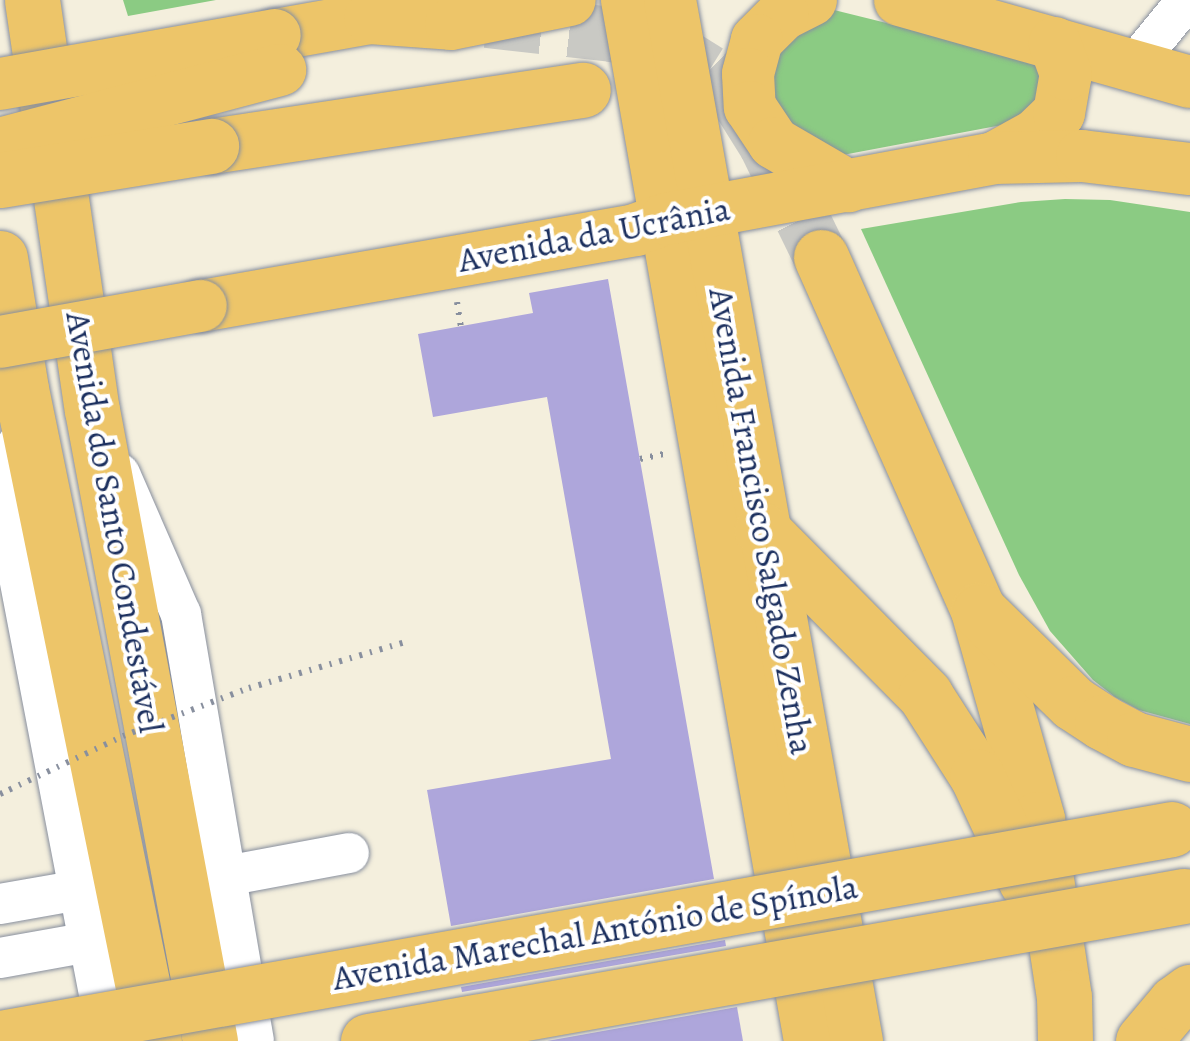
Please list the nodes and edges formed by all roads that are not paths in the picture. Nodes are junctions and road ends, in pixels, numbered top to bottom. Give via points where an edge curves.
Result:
1 (32, 0) edge
2 (570, 0) edge
3 (627, 0) edge
4 (670, 0) edge
5 (811, 0) edge
6 (900, 0) edge
7 (1186, 0) edge
8 (1055, 43) junction
9 (278, 53) junction
10 (1134, 65) junction
11 (1190, 82) edge
12 (0, 84) edge
13 (583, 90) dead end
14 (0, 144) edge
15 (994, 158) junction
16 (1190, 169) edge
17 (0, 180) edge
18 (848, 186) junction
19 (686, 215) junction
20 (822, 257) tunnel mouth
21 (0, 258) edge
22 (11, 366) edge
23 (92, 410) junction
24 (762, 530) junction
25 (978, 610) junction
26 (1190, 754) edge
27 (1181, 828) edge
28 (350, 853) dead end
29 (226, 876) junction
30 (79, 890) junction
31 (1187, 895) edge
32 (0, 904) edge
33 (89, 942) junction
34 (0, 958) edge
35 (1190, 992) edge
36 (1064, 1019) edge
37 (805, 1035) edge
38 (0, 1038) edge
39 (108, 1041) edge
40 (154, 1041) edge
41 (210, 1041) edge
42 (254, 1041) edge
43 (368, 1041) edge
44 (857, 1041) edge
45 (1143, 1041) edge

1 - 23 highway, Avenida do Santo Condestável
2 - 9 main road via 451,24 370,18
3 - 19 main road, Avenida Francisco Salgado Zenha
4 - 19 main road, Avenida Francisco Salgado Zenha
5 - 18 main road via 783,14 757,40 748,92 756,120 774,142
6 - 8 main road
7 - 10 street
8 - 10 main road
8 - 15 main road via 1066,74 1059,113
9 - 12 main road, bridge
9 - 14 main road, bridge
10 - 11 main road
13 - 17 highway, bridge
15 - 16 main road, Avenida da Ucrânia via 1082,156
15 - 18 main road, Avenida da Ucrânia
18 - 19 main road, Avenida da Ucrânia
19 - 22 main road, Avenida da Ucrânia, bridge via 635,230 201,306
19 - 24 main road, Avenida Francisco Salgado Zenha
19 - 37 main road, Avenida Francisco Salgado Zenha
20 - 25 highway
21 - 22 highway, Avenida do Santo Condestável
22 - 30 street via 13,546
22 - 40 highway, Avenida do Santo Condestável
23 - 29 street via 181,614
23 - 41 highway, Avenida do Santo Condestável
24 - 36 highway via 896,662 955,738 1020,868
24 - 44 main road, Avenida Francisco Salgado Zenha
25 - 26 highway via 1073,703 1134,739
25 - 36 highway via 1037,819
27 - 38 highway, Avenida Marechal António de Spínola, bridge
28 - 29 street
29 - 42 street
30 - 32 street
30 - 33 street
31 - 43 highway, Avenida Marechal António de Spínola, bridge
33 - 34 street
33 - 39 street
35 - 45 highway

